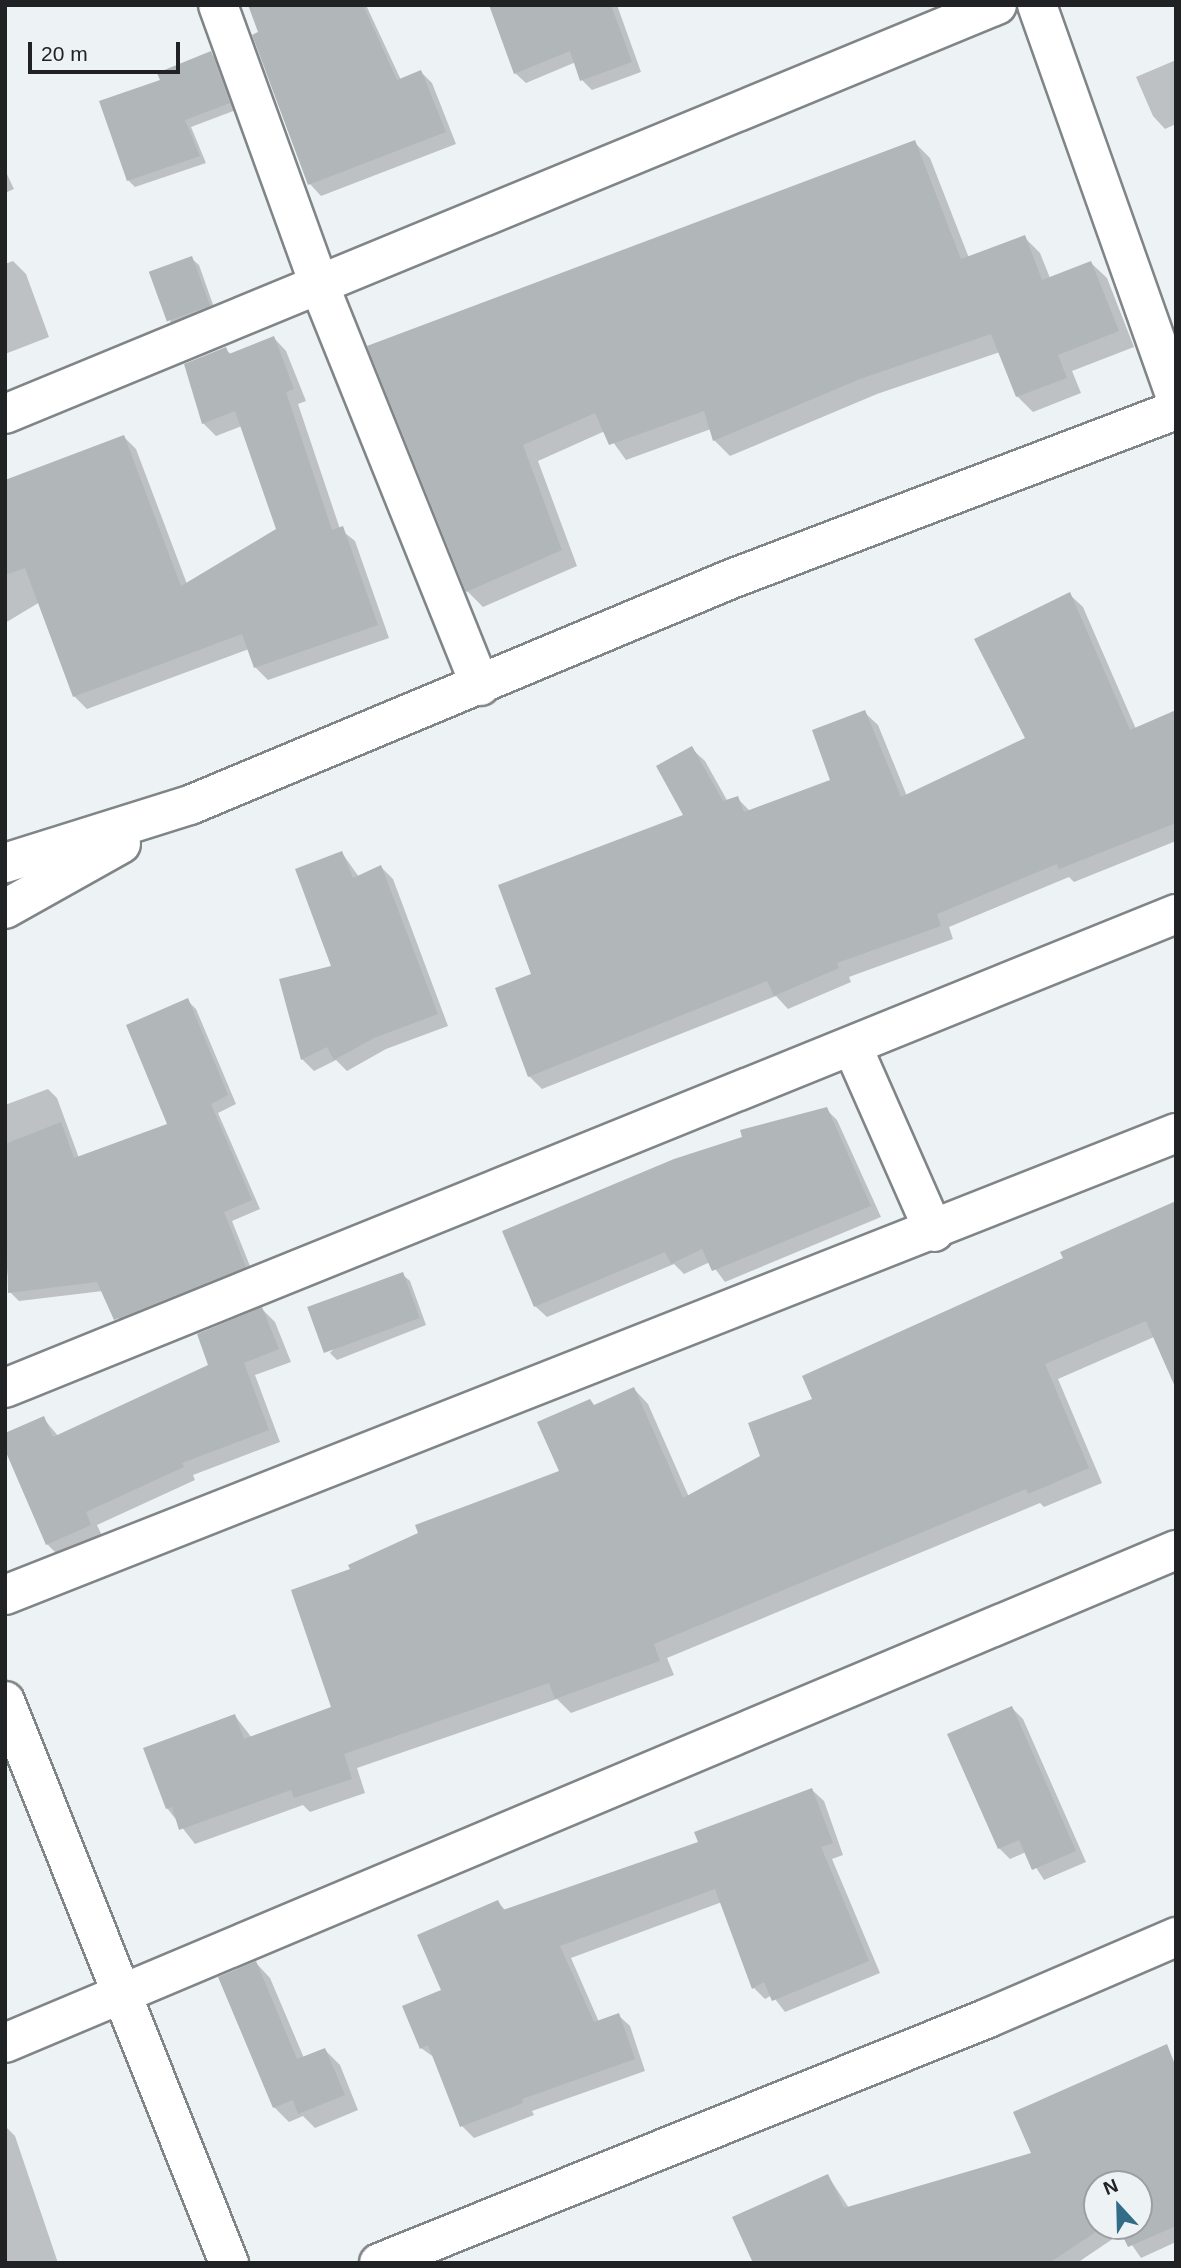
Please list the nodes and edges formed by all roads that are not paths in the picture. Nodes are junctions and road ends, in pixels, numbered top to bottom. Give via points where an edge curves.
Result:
1 (218, 5) edge
2 (997, 5) edge
3 (1037, 5) edge
4 (320, 287) junction
5 (1176, 398) edge
6 (1176, 410) edge
7 (5, 414) edge
8 (480, 686) junction
9 (190, 805) junction
10 (5, 863) edge
11 (5, 909) edge
12 (1176, 914) edge
13 (853, 1048) junction
14 (1176, 1133) edge
15 (934, 1232) junction
16 (5, 1388) edge
17 (1176, 1550) edge
18 (5, 1595) edge
19 (5, 1701) edge
20 (1176, 1937) edge
21 (125, 1994) junction
22 (5, 2043) edge
23 (229, 2263) edge
24 (379, 2263) edge

1 - 4 main road
2 - 4 main road
3 - 5 main road
4 - 7 main road
4 - 8 main road
6 - 8 main road via 731,579
8 - 9 main road
9 - 10 main road
9 - 11 main road
12 - 13 main road
13 - 15 main road
13 - 16 main road
14 - 15 main road
15 - 18 main road
17 - 21 main road
19 - 21 main road
20 - 24 main road via 988,2018
21 - 22 main road
21 - 23 main road

